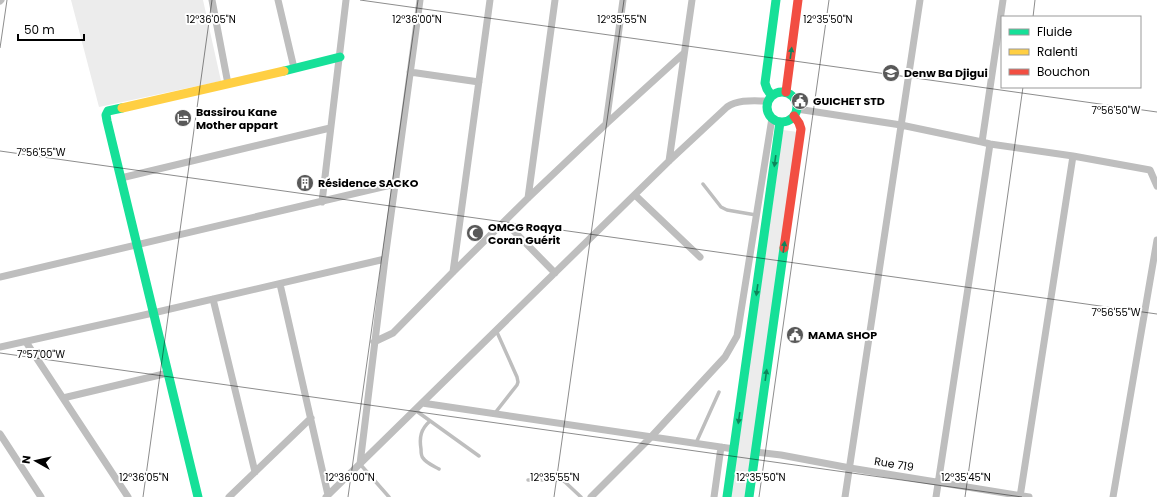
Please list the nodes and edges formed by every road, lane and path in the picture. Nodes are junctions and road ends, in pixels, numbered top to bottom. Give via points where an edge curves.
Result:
1 (212, 0) edge
2 (278, 0) edge
3 (346, 0) edge
4 (420, 0) edge
5 (490, 0) edge
6 (555, 0) edge
7 (623, 0) edge
8 (692, 0) edge
9 (776, 0) edge
10 (798, 0) edge
11 (920, 0) edge
12 (1003, 0) edge
13 (684, 53) junction
14 (340, 57) junction
15 (294, 68) junction
16 (410, 72) junction
17 (479, 82) junction
18 (228, 84) junction
19 (786, 92) junction
20 (769, 98) junction
21 (795, 112) junction
22 (776, 120) junction
23 (606, 124) junction
24 (901, 125) junction
25 (330, 128) junction
26 (982, 142) junction
27 (990, 144) junction
28 (1073, 156) junction
29 (669, 161) junction
30 (121, 178) junction
31 (395, 184) junction
32 (703, 184) dead end
33 (1157, 186) edge
34 (635, 195) junction
35 (528, 198) junction
36 (322, 202) junction
37 (756, 215) junction
38 (505, 222) junction
39 (1157, 240) edge
40 (137, 245) junction
41 (700, 257) dead end
42 (385, 259) junction
43 (453, 272) junction
44 (554, 273) junction
45 (0, 277) edge
46 (280, 284) junction
47 (213, 299) junction
48 (153, 313) junction
49 (496, 330) junction
50 (26, 342) junction
51 (374, 342) junction
52 (0, 347) edge
53 (168, 373) junction
54 (719, 392) dead end
55 (63, 398) junction
56 (422, 403) junction
57 (415, 410) junction
58 (494, 414) junction
59 (311, 418) junction
60 (430, 421) junction
61 (0, 434) edge
62 (651, 437) junction
63 (696, 443) junction
64 (721, 447) junction
65 (734, 449) junction
66 (755, 452) junction
67 (479, 456) dead end
68 (360, 464) junction
69 (850, 468) junction
70 (439, 469) dead end
71 (255, 472) junction
72 (528, 480) dead end
73 (938, 482) junction
74 (327, 496) edge
75 (1020, 496) edge
76 (41, 497) edge
77 (128, 497) edge
78 (198, 497) edge
79 (229, 497) edge
80 (390, 497) edge
81 (581, 497) edge
82 (591, 497) edge
83 (714, 497) edge
84 (727, 497) edge
85 (749, 497) edge
86 (846, 497) edge
87 (936, 497) edge
88 (1029, 497) edge
89 (1113, 497) edge

1 - 18 street
2 - 15 street
3 - 14 street
4 - 16 street
5 - 17 street
6 - 35 street
7 - 23 street
8 - 13 street
9 - 20 main road via 765,83
19 -> 10 main road
11 - 24 street
12 - 26 street
13 - 23 street
13 - 29 street
14 - 15 main road
14 - 25 street
15 - 18 main road
16 - 17 street
16 - 31 street
17 - 43 street
18 - 30 main road via 108,111 106,115
19 - 20 main road via 778,92
19 - 21 main road via 793,96 797,103
20 - 22 main road via 767,110
20 - 29 street via 733,103
21 - 22 main road via 788,121
21 - 24 street
66 -> 21 main road via 801,129
22 - 37 street
22 -> 65 main road
23 - 35 street
24 - 26 street
24 - 69 street
25 - 30 street
25 - 36 street
26 - 27 street
27 - 28 street
27 - 73 street
28 - 33 street via 1150,170
28 - 75 street
29 - 34 street
30 - 40 main road
31 - 36 street
31 - 42 street
32 - 37 lane via 721,207
34 - 41 street
34 - 44 street
35 - 38 street
36 - 40 street
37 - 62 street via 737,336 725,357
38 - 43 street
38 - 44 street
39 - 89 street
40 - 45 street
40 - 48 main road
42 - 46 street
42 - 51 street
43 - 51 street via 393,333
44 - 49 street
46 - 47 street
46 - 59 street
47 - 48 street
47 - 71 street
48 - 50 street
48 - 53 main road
49 - 56 street
49 - 58 lane via 518,382
50 - 52 street
50 - 55 street
51 - 68 street
53 - 55 street
53 - 78 main road
54 - 63 lane
55 - 77 street
56 - 57 street
56 - 58 street
57 - 60 lane
57 - 68 street
58 - 62 street
59 - 71 street
59 - 74 street
60 - 67 lane
60 - 70 lane via 425,425 419,441 422,457
61 - 76 street
62 - 63 street
62 - 82 street
63 - 64 street
64 - 65 street
64 - 83 street
65 - 84 main road
66 - 69 street, Rue 719
66 - 85 main road
68 - 74 street
68 - 80 lane
69 - 73 street, Rue 719
69 - 86 street
71 - 79 street
72 - 81 lane via 561,480
73 - 75 street, Rue 719
73 - 87 street
75 - 88 street, Rue 719

